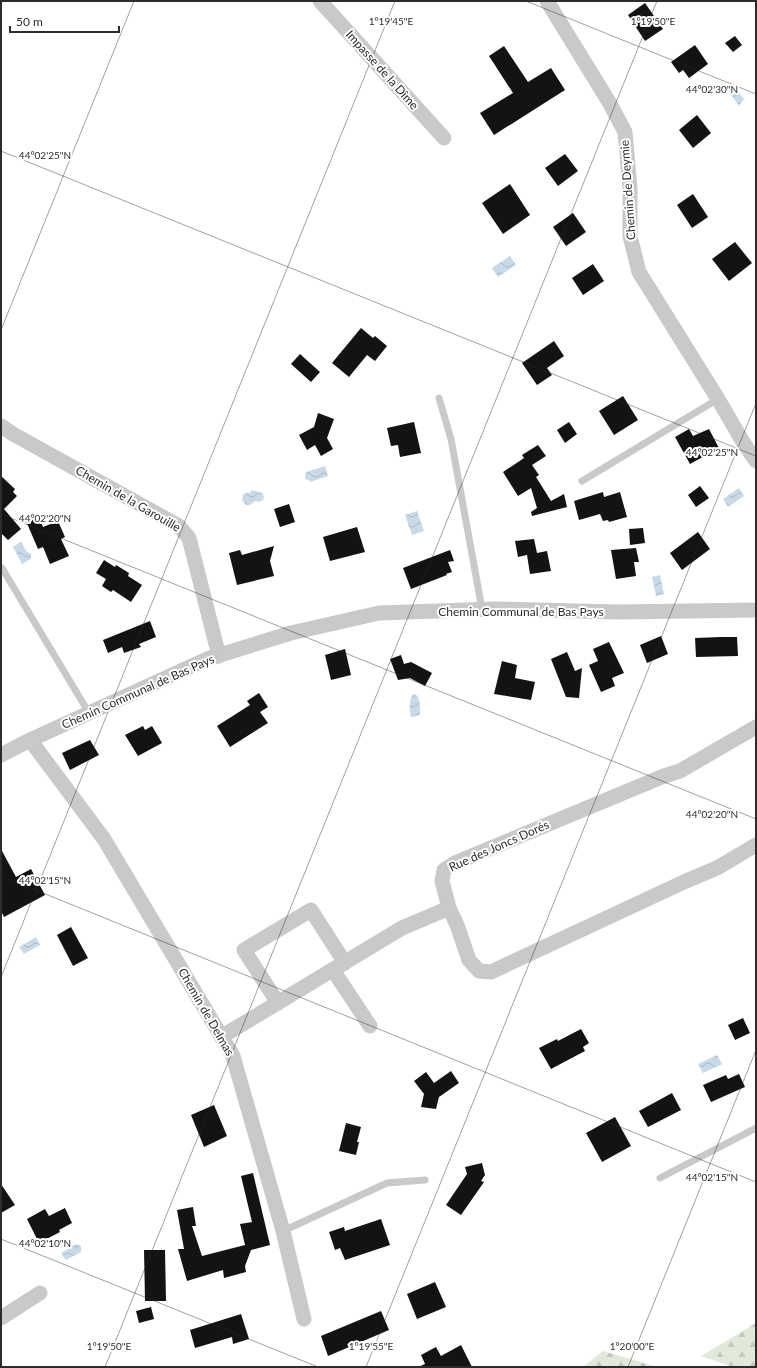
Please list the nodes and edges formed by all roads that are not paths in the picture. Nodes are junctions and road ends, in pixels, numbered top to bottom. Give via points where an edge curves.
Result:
1 (320, 1) edge
2 (547, 1) edge
3 (444, 138) dead end
4 (439, 398) dead end
5 (718, 399) junction
6 (1, 426) edge
7 (756, 462) edge
8 (582, 481) dead end
9 (2, 568) edge
10 (482, 610) junction
11 (756, 610) edge
12 (218, 656) junction
13 (89, 713) junction
14 (756, 727) edge
15 (30, 740) junction
16 (1, 755) edge
17 (756, 845) edge
18 (449, 908) junction
19 (339, 967) junction
20 (278, 1003) junction
21 (370, 1026) dead end
22 (221, 1037) junction
23 (756, 1128) edge
24 (660, 1178) dead end
25 (425, 1180) dead end
26 (283, 1231) junction
27 (40, 1293) dead end
28 (1, 1318) edge
29 (304, 1319) dead end

1 - 3 street, Impasse de la Dîme
2 - 5 street, Chemin de Deymie via 609,102 624,132 630,188 630,236 639,272
4 - 10 lane via 451,438
5 - 7 street, Chemin de Deymie
5 - 8 lane
6 - 12 street, Chemin de la Garouille via 179,526 189,538
9 - 13 lane
10 - 11 street, Chemin Communal de Bas Pays
10 - 12 street, Chemin Communal de Bas Pays via 379,613 291,633
12 - 13 street, Chemin Communal de Bas Pays
13 - 15 street, Chemin Communal de Bas Pays
14 - 18 street, Rue des Joncs Dorés via 680,771 455,863 444,870 442,881
15 - 16 street, Chemin Communal de Bas Pays
15 - 22 street, Chemin de Delmas via 104,839
17 - 18 street, Rue des Joncs Dorés via 717,868 491,972 479,971 470,960
18 - 19 street via 402,928
19 - 20 street
19 - 20 street via 311,910 244,950
19 - 21 street
20 - 22 street
22 - 26 street, Chemin de Delmas via 233,1056
23 - 24 lane
25 - 26 lane via 387,1183
26 - 29 street, Chemin de Delmas
27 - 28 street

